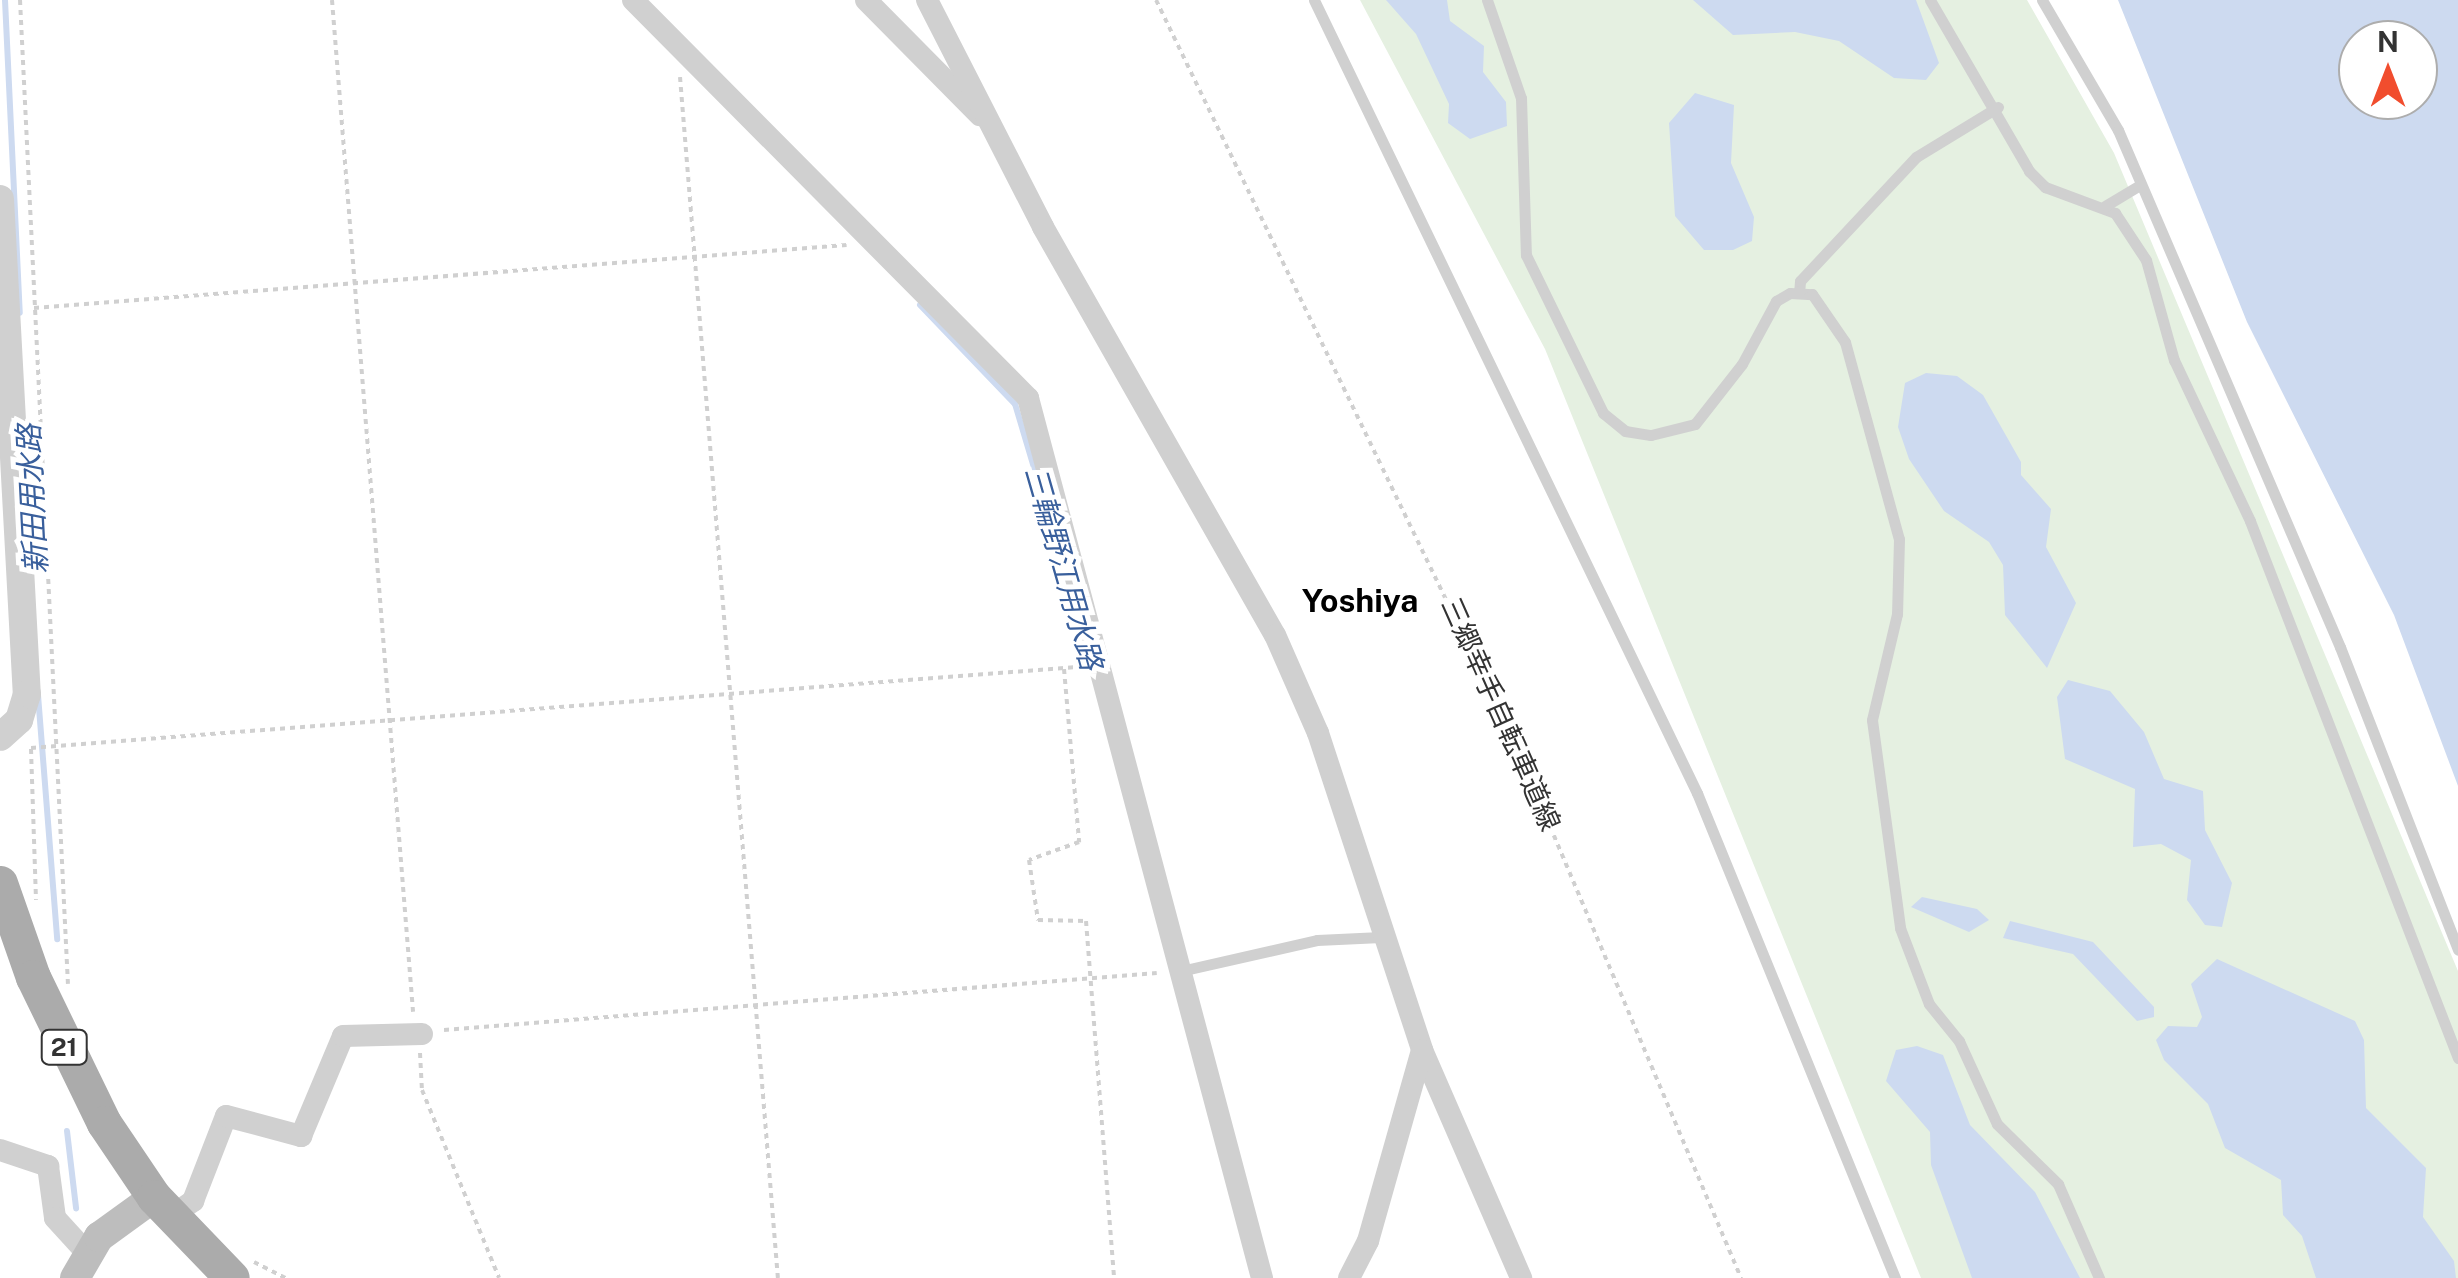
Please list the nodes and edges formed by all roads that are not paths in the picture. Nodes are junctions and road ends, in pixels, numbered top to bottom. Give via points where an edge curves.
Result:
1 (633, 0) edge
2 (866, 0) edge
3 (927, 0) edge
4 (1314, 0) edge
5 (1487, 0) edge
6 (1930, 0) edge
7 (2042, 0) edge
8 (1998, 107) junction
9 (990, 124) junction
10 (2140, 185) junction
11 (0, 199) edge
12 (2105, 206) junction
13 (1799, 294) junction
14 (7, 731) edge
15 (0, 883) edge
16 (1381, 937) junction
17 (2458, 950) edge
18 (1185, 970) junction
19 (418, 1034) road end
20 (1422, 1050) junction
21 (2458, 1058) edge
22 (0, 1150) edge
23 (162, 1206) junction
24 (80, 1265) edge
25 (232, 1278) edge
26 (1262, 1278) edge
27 (1349, 1278) edge
28 (1522, 1278) edge
29 (1896, 1278) edge
30 (2100, 1278) edge

1 - 18 street via 1028,398
2 - 9 street
3 - 9 street
4 - 29 lane via 1696,794
5 - 13 lane via 1521,98 1526,255 1602,413 1625,431 1651,435 1695,424 1742,364 1776,301
6 - 8 lane
7 - 10 lane via 2118,130
8 - 12 lane via 2029,171 2046,187
8 - 13 lane via 1916,157 1800,281
9 - 16 street via 1275,635 1318,733
10 - 12 lane
10 - 17 lane via 2340,648
11 - 14 street via 27,694
12 - 21 lane via 2146,260 2174,360 2250,521
13 - 30 lane via 1812,294 1844,342 1898,539 1898,614 1872,720 1900,928 1929,1004 1958,1042 1997,1124 2058,1184
15 - 23 main road, 21 via 70,1062
16 - 18 lane via 1317,940
16 - 20 street
18 - 26 street
19 - 23 street via 343,1036 302,1136 226,1116 193,1201
20 - 27 street via 1368,1241
20 - 28 street
22 - 24 street via 48,1166 55,1218
23 - 24 main road
23 - 25 main road, 21

